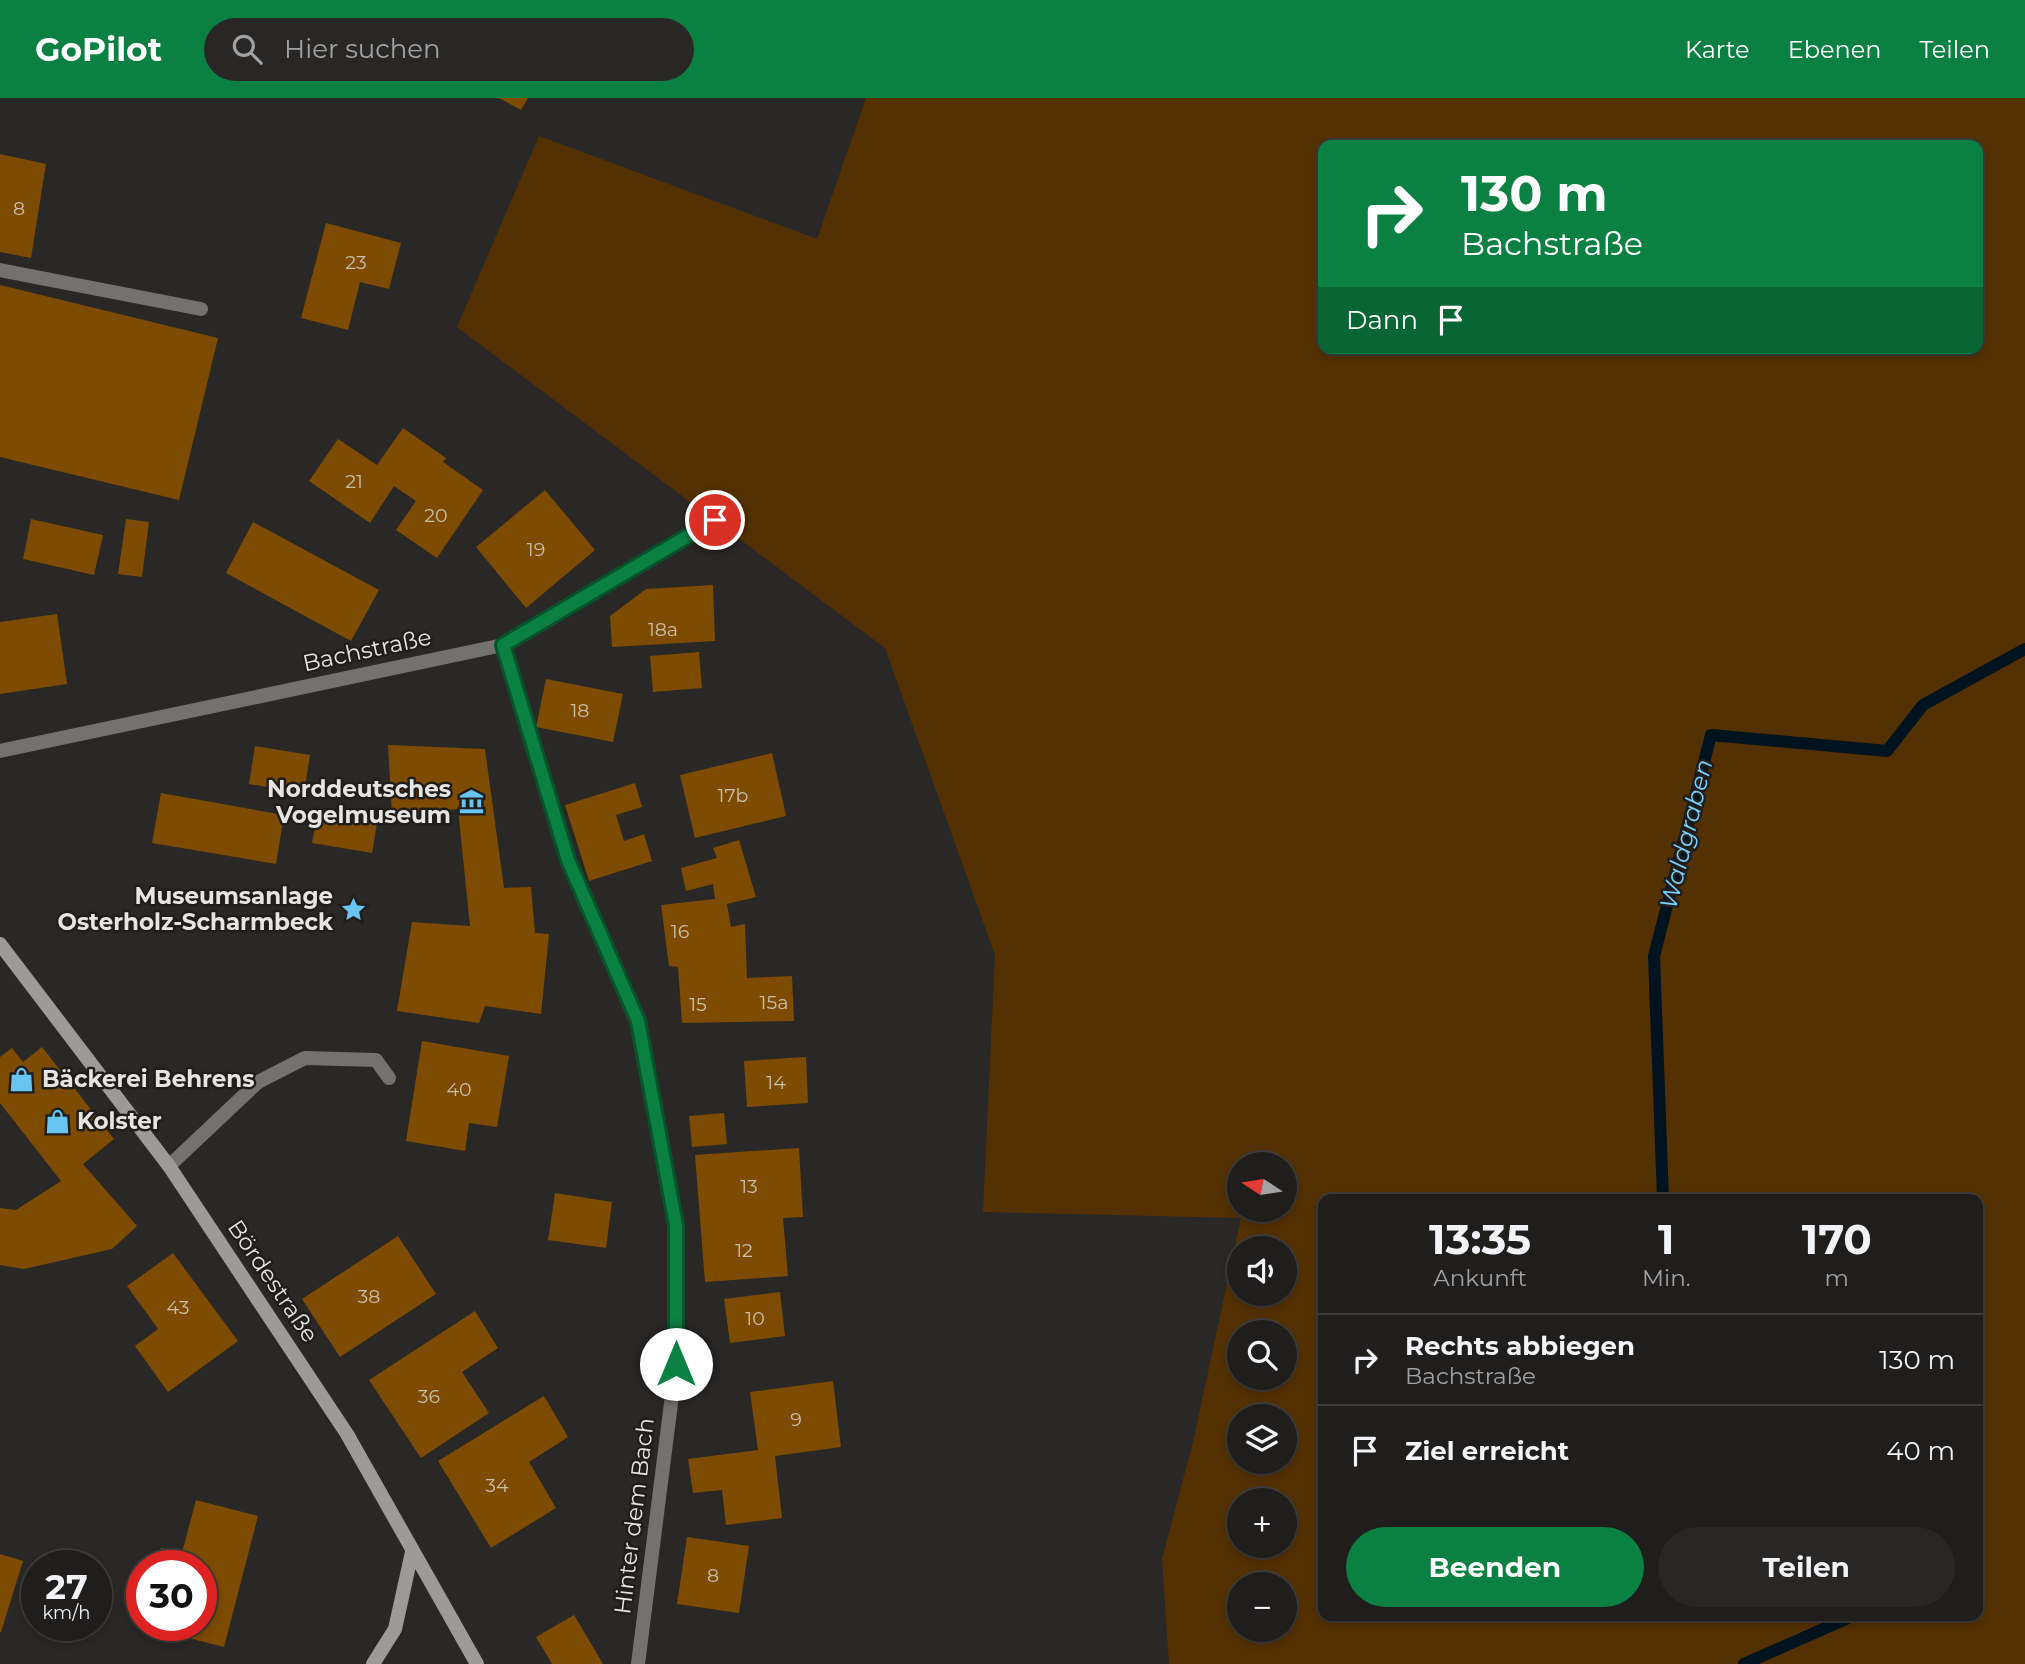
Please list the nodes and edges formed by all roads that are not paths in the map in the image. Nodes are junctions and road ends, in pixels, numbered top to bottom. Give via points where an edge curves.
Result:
1 (0, 270) edge
2 (201, 309) dead end
3 (715, 520) dead end
4 (503, 645) junction
5 (0, 751) edge
6 (0, 944) edge
7 (389, 1078) dead end
8 (169, 1167) junction
9 (412, 1552) junction
10 (373, 1664) edge
11 (477, 1664) edge
12 (638, 1664) edge

1 - 2 street
3 - 4 street, Bachstraße
4 - 5 street, Bachstraße
4 - 12 street, Hinter dem Bach via 568,860 638,1021 676,1225 676,1364
6 - 8 street, Bördestraße
7 - 8 street via 376,1060 305,1058 258,1082
8 - 9 street, Bördestraße via 347,1434
9 - 10 street via 395,1629
9 - 11 street, Bördestraße

